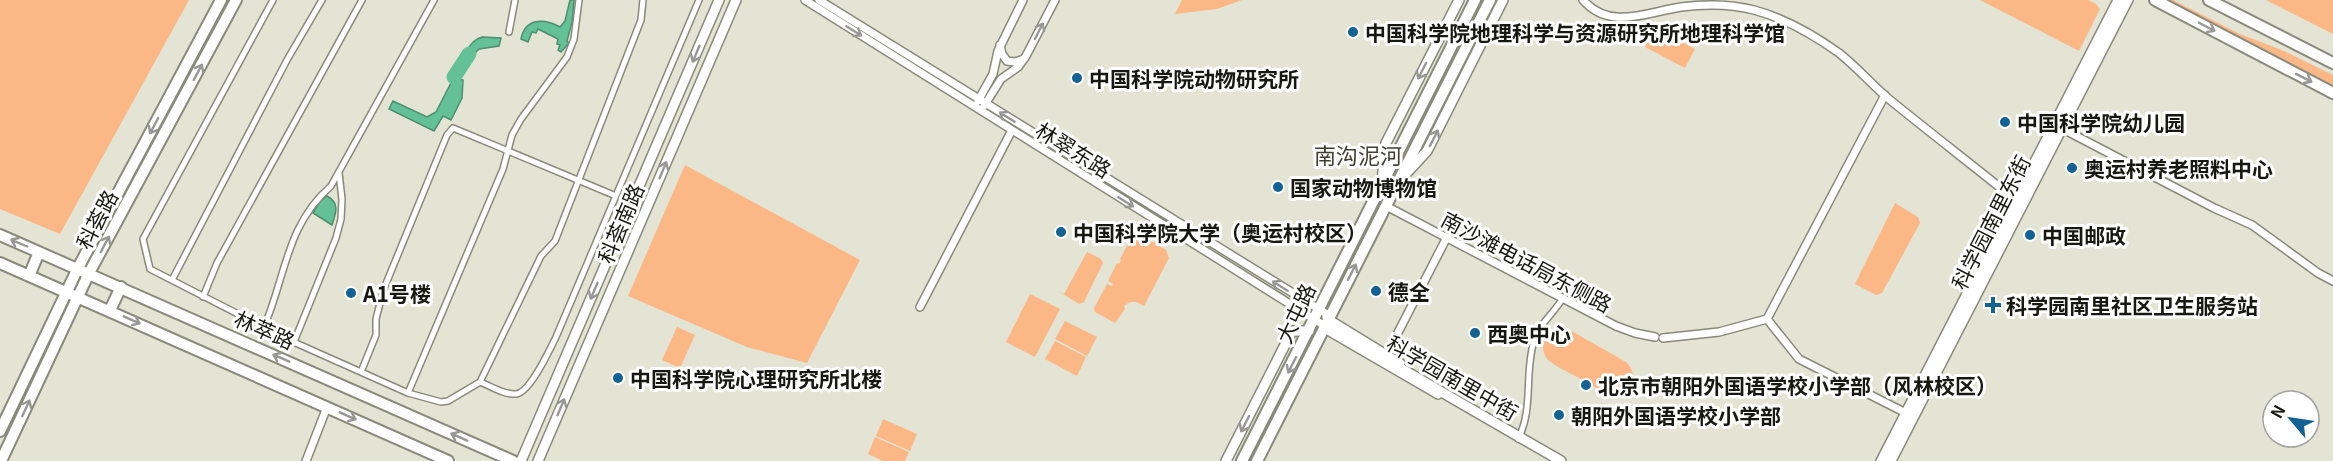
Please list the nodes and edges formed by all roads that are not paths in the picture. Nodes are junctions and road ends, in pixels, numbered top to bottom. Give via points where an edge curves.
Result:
1 (221, 0) edge
2 (236, 0) edge
3 (273, 0) edge
4 (322, 0) edge
5 (362, 0) edge
6 (434, 0) edge
7 (514, 0) edge
8 (579, 0) edge
9 (643, 0) edge
10 (699, 0) edge
11 (719, 0) edge
12 (736, 0) edge
13 (805, 0) edge
14 (819, 0) edge
15 (1023, 0) edge
16 (1055, 0) edge
17 (1459, 0) edge
18 (1475, 0) edge
19 (1490, 0) edge
20 (1503, 0) edge
21 (1583, 0) edge
22 (2116, 0) edge
23 (2127, 0) edge
24 (2155, 0) edge
25 (2209, 0) edge
26 (509, 32) dead end
27 (1000, 45) junction
28 (1024, 59) junction
29 (2333, 63) edge
30 (2333, 93) edge
31 (1885, 95) junction
32 (983, 101) junction
33 (974, 106) junction
34 (981, 111) junction
35 (2058, 127) junction
36 (1012, 130) junction
37 (507, 152) junction
38 (339, 172) junction
39 (1382, 182) junction
40 (1398, 183) junction
41 (616, 196) junction
42 (2019, 203) junction
43 (1386, 206) junction
44 (0, 235) edge
45 (1447, 237) junction
46 (39, 252) junction
47 (0, 262) edge
48 (78, 268) junction
49 (89, 273) junction
50 (28, 276) junction
51 (172, 280) junction
52 (2333, 281) edge
53 (121, 287) junction
54 (66, 292) junction
55 (78, 296) junction
56 (203, 297) junction
57 (1563, 298) junction
58 (920, 307) dead end
59 (110, 310) junction
60 (1315, 319) junction
61 (1767, 319) junction
62 (1327, 323) junction
63 (264, 327) junction
64 (294, 342) junction
65 (1386, 357) junction
66 (361, 372) junction
67 (480, 382) junction
68 (408, 393) junction
69 (327, 407) junction
70 (1911, 415) junction
71 (0, 431) edge
72 (1519, 437) junction
73 (1, 461) edge
74 (306, 461) edge
75 (448, 461) edge
76 (513, 461) edge
77 (521, 461) edge
78 (538, 461) edge
79 (1226, 461) edge
80 (1242, 461) edge
81 (1257, 461) edge
82 (1553, 461) edge
83 (1562, 461) edge
84 (1569, 461) edge
85 (1881, 461) edge
86 (1887, 461) edge
87 (1892, 461) edge

1 -> 48 main road, 科荟路
49 -> 2 main road, 科荟路
3 - 51 street via 143,239 150,269
4 - 51 street
5 - 56 street via 217,262
6 - 38 street
7 - 26 street
8 - 37 street via 574,39 567,57 520,119
9 - 67 street via 641,20 555,241 541,256
10 - 41 street
11 -> 77 street, 科荟南路
78 -> 12 street, 科荟南路
13 -> 33 street, 林翠东路
14 - 32 street, 林翠东路
15 - 27 street
28 -> 16 street
17 -> 39 street, 大屯路 via 1386,142
18 - 39 main road, 大屯路
19 - 40 main road, 大屯路
40 -> 20 street, 大屯路 via 1427,151
21 - 31 street via 1616,18 1704,5 1770,15 1840,54
22 - 35 street
23 - 35 street, 科学园南里东街 via 2117,11
24 -> 30 main road
25 - 29 main road
27 - 28 street via 1007,61
27 - 32 street
28 - 32 street
31 - 42 street
31 - 61 street
32 - 33 street
32 - 34 street
60 -> 32 street, 林翠东路
33 - 34 street, 林翠东路
34 - 36 street, 林翠东路
35 - 42 street, 科学园南里东街
35 - 52 street via 2252,225
36 - 58 street
36 -> 60 street, 林翠东路
37 - 41 street
37 - 66 street via 453,128 447,135 382,291 376,335
37 - 68 street
38 - 63 street via 297,229
38 - 64 street via 342,199 336,238
39 - 60 main road, 大屯路
40 - 43 main road, 大屯路
41 - 67 street via 556,337 527,388 516,394 508,393
42 - 70 street, 科学园南里东街
43 - 45 street, 南沙滩电话局东侧路
62 -> 43 main road, 大屯路
46 -> 44 main road, 林萃路
45 - 57 street, 南沙滩电话局东侧路
45 - 65 street
46 - 48 main road, 林萃路
46 - 50 main road
47 - 50 main road
48 - 49 main road, 林萃路
48 - 54 main road, 科荟路
49 - 53 main road, 林萃路
49 - 55 main road, 科荟路
50 - 54 main road
51 - 56 street
53 - 59 main road
76 -> 53 main road, 林萃路
54 - 55 main road
54 - 71 main road, 科荟路
55 - 59 main road
73 -> 55 main road, 科荟路
56 - 63 street
57 - 61 street, 南沙滩电话局东侧路 via 1616,326 1659,337 1719,332
57 - 72 street via 1534,339 1527,415
59 -> 69 main road
60 - 62 main road
60 -> 79 street via 1292,331
60 -> 80 main road, 大屯路
61 - 70 street via 1799,359
62 - 65 street, 科学园南里中街
62 - 72 street
62 - 81 main road, 大屯路
63 - 64 street
64 - 66 street
65 - 72 street, 科学园南里中街
66 - 68 street
67 - 68 street via 448,401
69 - 74 street
69 -> 75 main road
70 - 85 street
70 - 86 street, 科学园南里东街
70 - 87 street
72 - 82 street
72 - 83 street, 科学园南里中街
72 - 84 street

